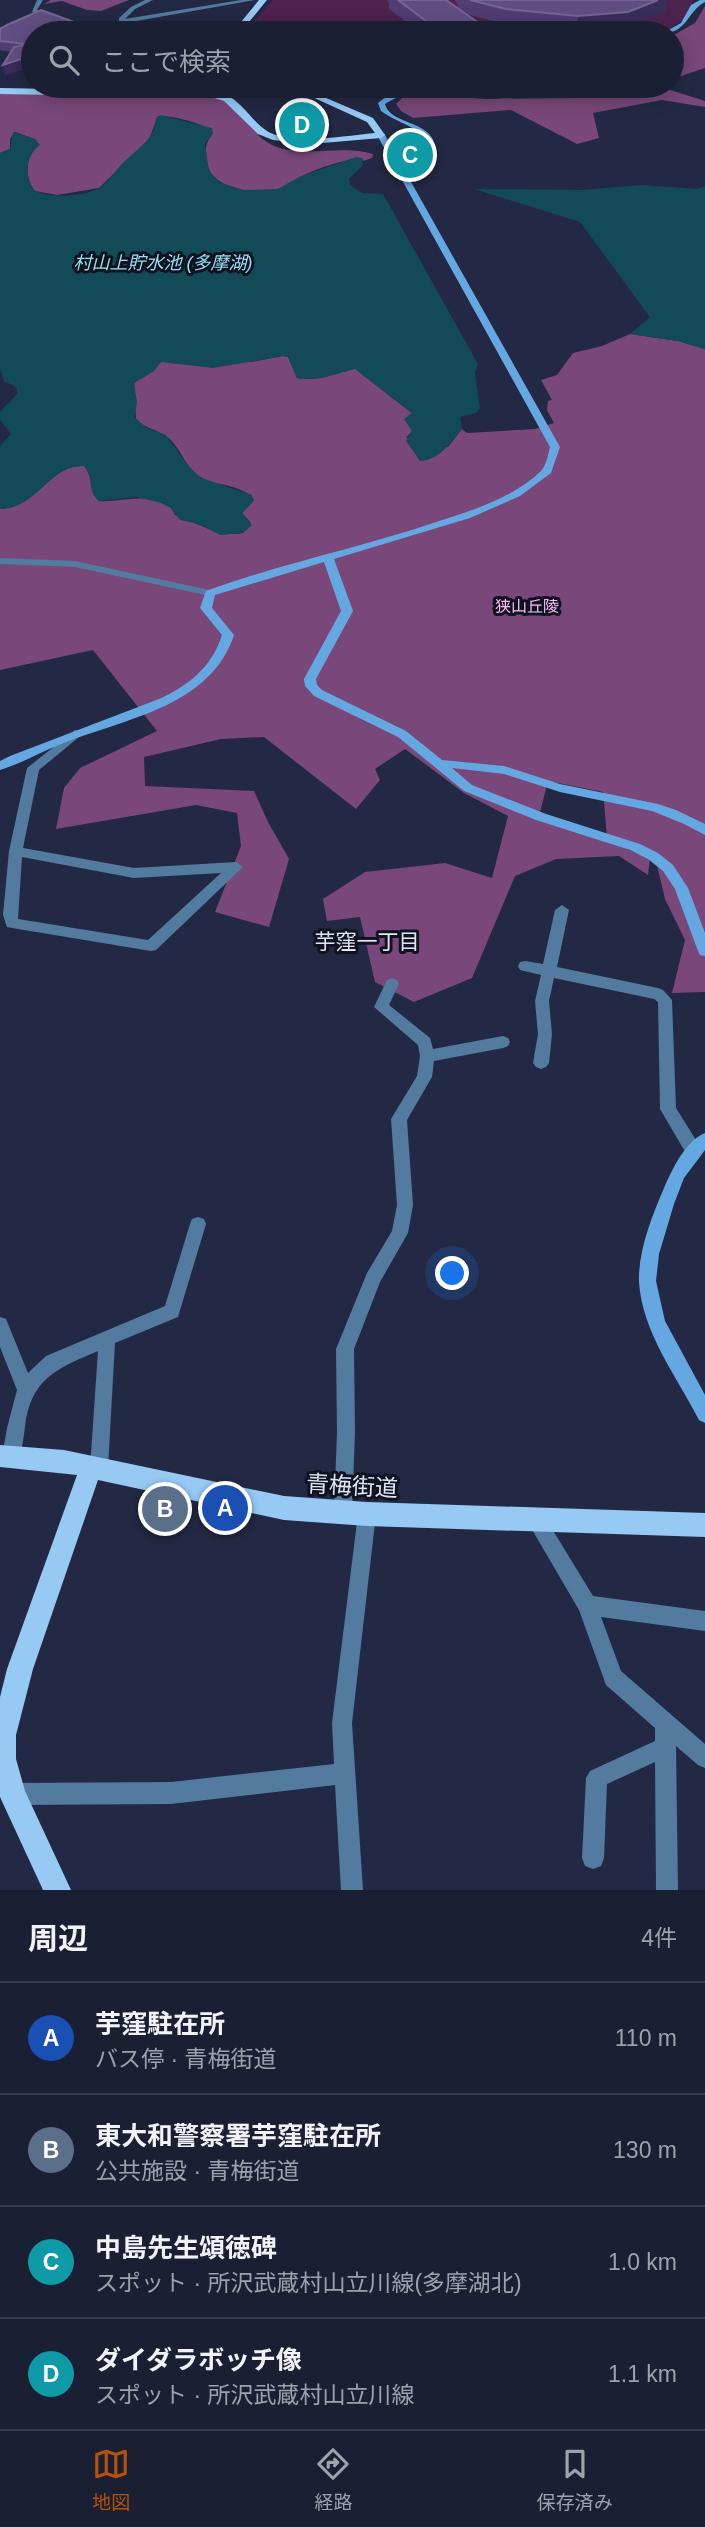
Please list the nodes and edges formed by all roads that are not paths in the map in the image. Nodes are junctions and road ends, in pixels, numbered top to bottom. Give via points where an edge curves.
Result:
1 (40, 0) edge
2 (150, 0) edge
3 (252, 0) edge
4 (263, 0) edge
5 (704, 0) edge
6 (58, 20) edge
7 (124, 21) joint
8 (246, 21) edge
9 (684, 24) edge
10 (21, 90) edge
11 (0, 91) edge
12 (223, 98) edge
13 (320, 98) edge
14 (388, 98) edge
15 (379, 131) junction
16 (402, 171) junction
17 (328, 557) junction
18 (0, 561) edge
19 (210, 593) junction
20 (75, 734) junction
21 (439, 764) junction
22 (0, 766) edge
23 (705, 830) edge
24 (16, 851) junction
25 (562, 911) dead end
26 (705, 951) edge
27 (525, 965) dead end
28 (549, 971) junction
29 (392, 984) dead end
30 (503, 1042) dead end
31 (427, 1056) junction
32 (541, 1063) dead end
33 (699, 1145) edge
34 (198, 1224) dead end
35 (0, 1325) edge
36 (107, 1339) junction
37 (25, 1388) junction
38 (705, 1414) edge
39 (6, 1456) edge
40 (95, 1467) junction
41 (355, 1514) junction
42 (536, 1521) junction
43 (705, 1525) edge
44 (587, 1605) junction
45 (705, 1621) edge
46 (665, 1724) junction
47 (665, 1747) junction
48 (705, 1758) edge
49 (345, 1773) junction
50 (12, 1794) junction
51 (593, 1858) dead end
52 (57, 1890) edge
53 (352, 1890) edge
54 (667, 1890) edge

1 - 6 street via 35,12
2 - 7 street via 128,12 121,19
3 - 7 street
4 - 8 main road
5 - 9 street via 694,6
10 - 11 main road
12 - 15 main road via 261,132 276,138 301,141
13 - 15 main road via 365,117
14 - 16 street via 381,103 383,110 427,135 432,145 430,166
15 - 16 street
16 - 17 street via 551,440 556,460 539,480 466,517
17 - 19 street
17 - 21 street via 346,611 310,679 311,686 401,734
18 - 19 street via 75,565
19 - 20 street via 206,608 229,635 204,676 176,696
20 - 22 street
20 - 24 street via 33,768
21 - 23 street via 505,771 559,788 654,807
21 - 26 street via 468,788 653,856 681,888
24 - 24 street via 12,923 151,946 236,867 134,873
25 - 28 street
27 - 28 street
28 - 32 street via 542,1001 545,1034
28 - 33 street via 658,994 665,1000 668,1109
29 - 31 street via 381,1007 425,1042
30 - 31 street
31 - 41 street via 424,1077 399,1119 405,1205 400,1233 373,1278 345,1349 346,1432
33 - 38 street via 666,1202 649,1260 648,1281 659,1328
34 - 36 street via 172,1311
35 - 37 street
36 - 37 street via 52,1362
36 - 40 street
37 - 39 street
39 - 40 main road, 青梅街道
40 - 41 main road, 青梅街道 via 270,1506
40 - 50 main road via 7,1711 3,1759
41 - 42 main road, 青梅街道
41 - 49 street via 342,1723
42 - 43 main road, 青梅街道
42 - 44 street
44 - 45 street
44 - 46 street via 613,1678
46 - 47 street
46 - 48 street
47 - 51 street via 597,1778
47 - 54 street
49 - 50 street via 171,1793
49 - 53 street
50 - 52 main road

